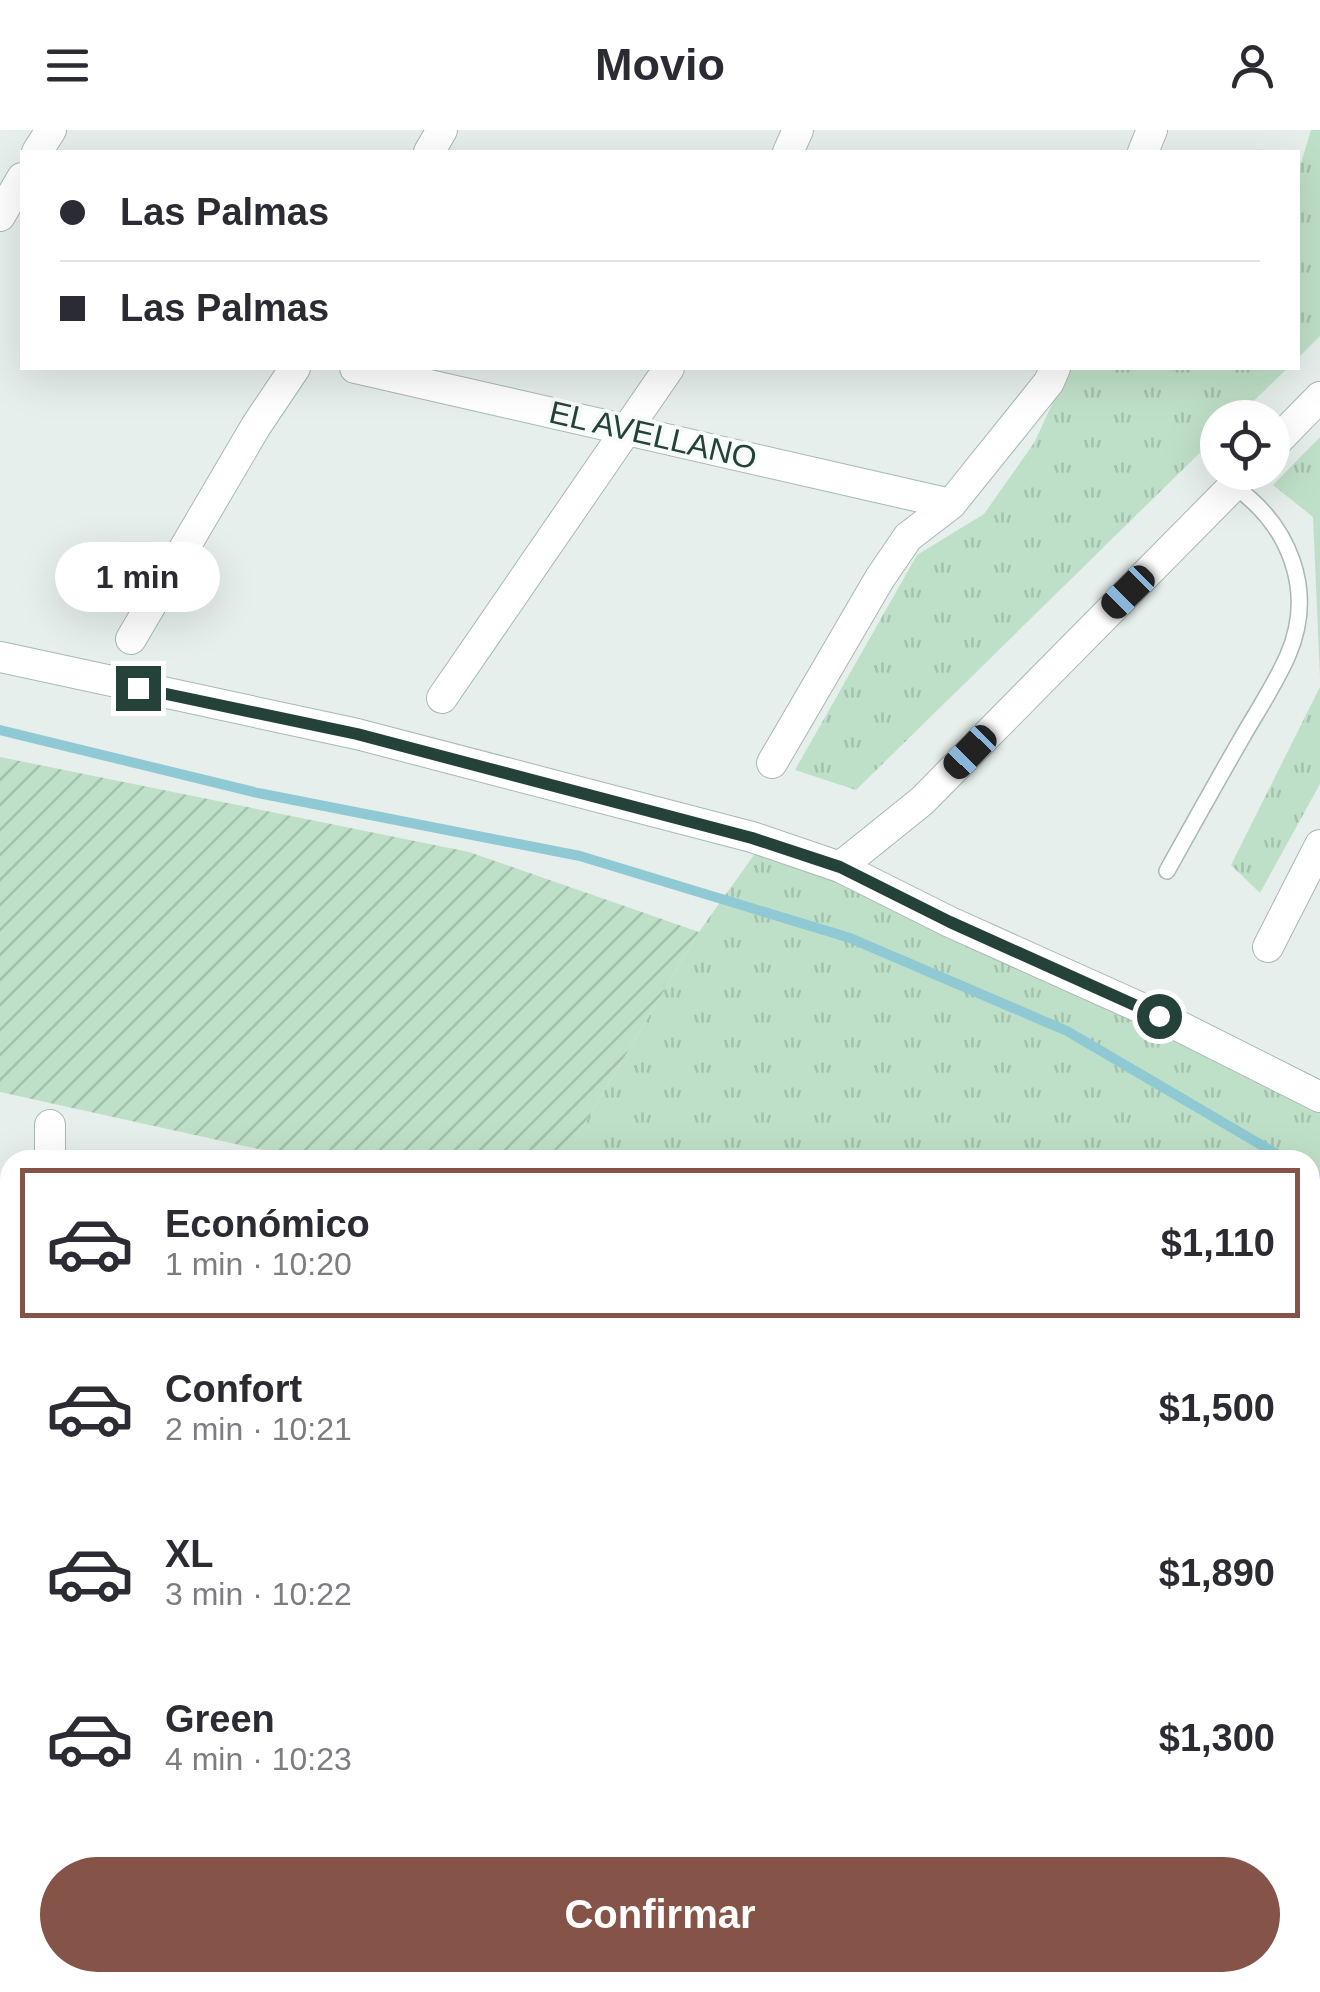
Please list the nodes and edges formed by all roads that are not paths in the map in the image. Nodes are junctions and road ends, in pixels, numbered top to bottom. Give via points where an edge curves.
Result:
1 (20, 181) edge
2 (0, 216) edge
3 (294, 370) edge
4 (363, 370) edge
5 (669, 370) edge
6 (1054, 370) edge
7 (1320, 397) edge
8 (1290, 428) edge
9 (630, 429) junction
10 (1229, 490) edge
11 (1248, 490) edge
12 (951, 504) junction
13 (131, 639) dead end
14 (0, 657) edge
15 (442, 698) dead end
16 (772, 763) dead end
17 (1320, 845) edge
18 (840, 867) junction
19 (1167, 871) dead end
20 (1268, 947) dead end
21 (1320, 1097) edge
22 (50, 1125) dead end
23 (50, 1150) edge

1 - 2 street
3 - 13 street
4 - 9 street, EL AVELLANO
5 - 9 street
6 - 12 street
7 - 8 street
9 - 12 street, EL AVELLANO
9 - 15 street
10 - 18 street via 922,801
11 - 19 lane via 1282,534 1297,574 1298,617 1287,658
12 - 16 street via 908,537
14 - 18 street via 357,734
17 - 20 street
18 - 21 street
22 - 23 street

